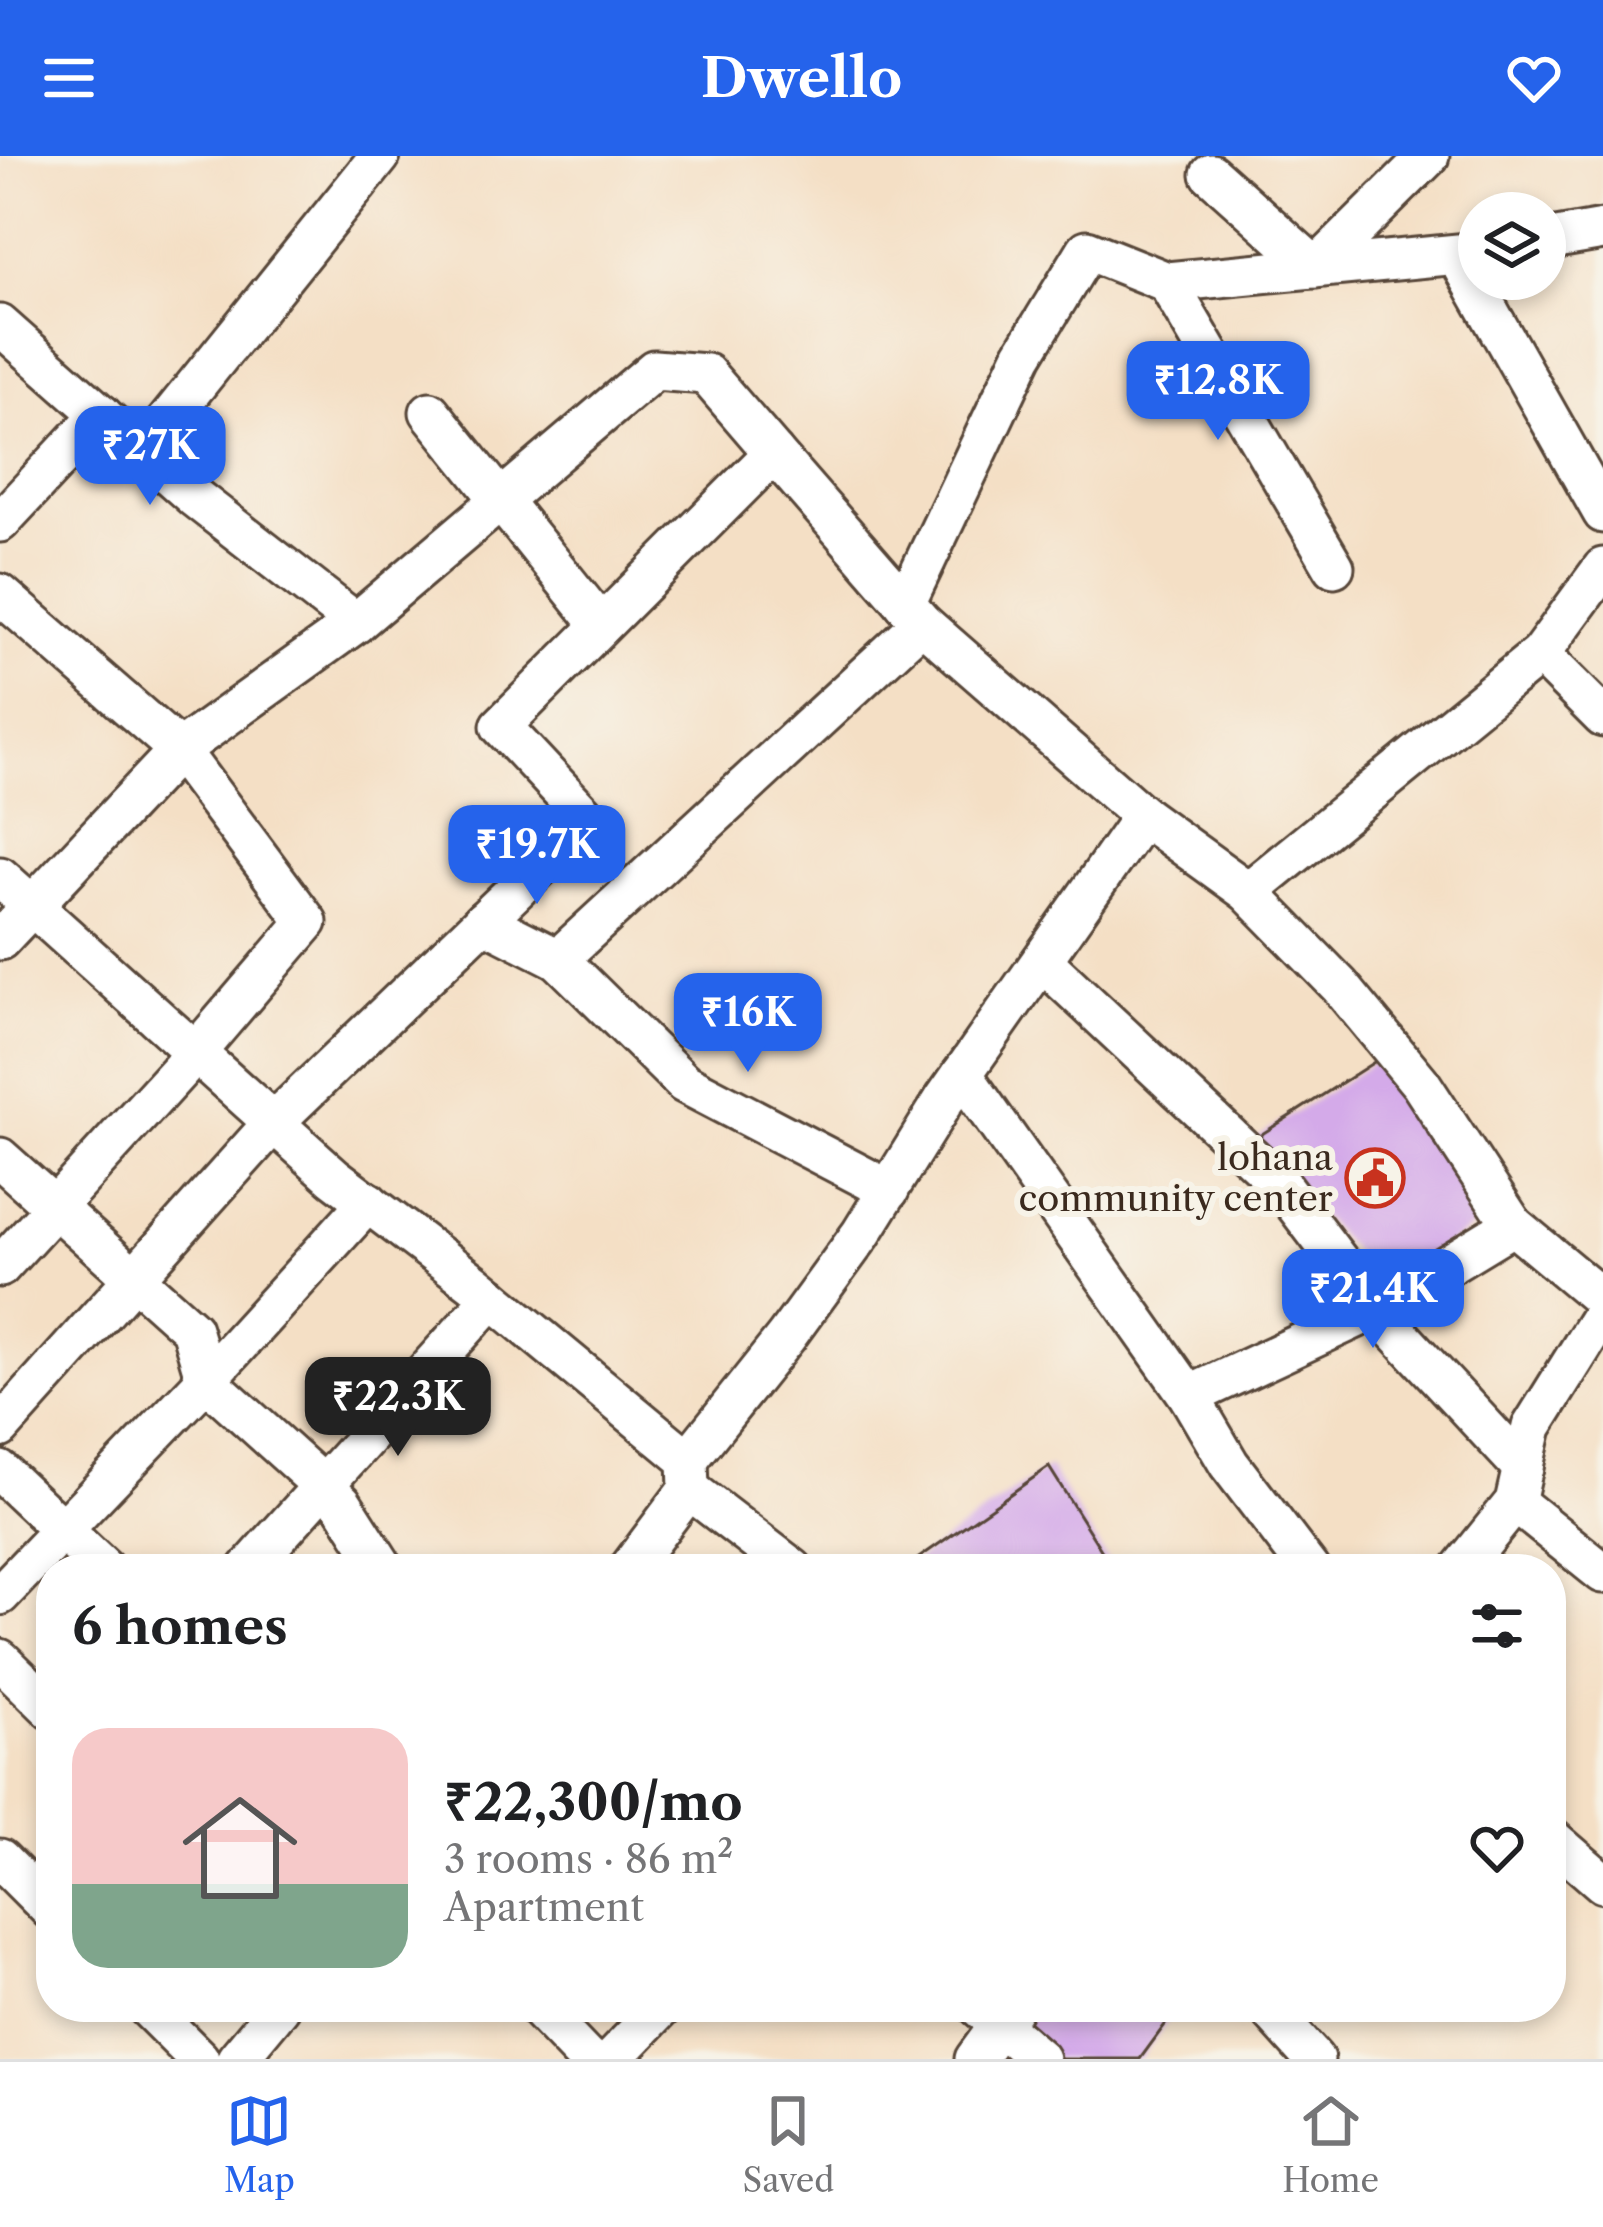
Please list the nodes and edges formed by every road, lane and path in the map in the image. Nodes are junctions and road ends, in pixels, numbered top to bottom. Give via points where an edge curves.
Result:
1 (380, 156) edge
2 (1429, 156) edge
3 (1211, 174) dead end
4 (1603, 230) edge
5 (1566, 236) edge
6 (1458, 254) edge
7 (1316, 268) junction
8 (1167, 282) junction
9 (1492, 300) edge
10 (0, 325) edge
11 (430, 412) dead end
12 (100, 414) junction
13 (142, 451) junction
14 (774, 453) junction
15 (499, 502) junction
16 (1603, 513) edge
17 (0, 523) edge
18 (1334, 567) dead end
19 (1603, 568) edge
20 (0, 594) edge
21 (913, 613) junction
22 (356, 623) junction
23 (601, 626) junction
24 (1540, 655) junction
25 (1603, 717) edge
26 (178, 750) junction
27 (1143, 816) junction
28 (0, 877) edge
29 (1248, 892) junction
30 (33, 906) junction
31 (483, 921) junction
32 (0, 940) edge
33 (558, 959) junction
34 (1042, 961) junction
35 (196, 1052) junction
36 (962, 1074) junction
37 (274, 1122) junction
38 (0, 1158) edge
39 (889, 1190) junction
40 (368, 1202) junction
41 (55, 1207) junction
42 (1513, 1225) junction
43 (0, 1267) edge
44 (133, 1277) junction
45 (1599, 1295) edge
46 (492, 1298) junction
47 (1375, 1309) junction
48 (206, 1380) junction
49 (1190, 1396) junction
50 (0, 1428) edge
51 (0, 1471) edge
52 (688, 1475) junction
53 (1519, 1485) junction
54 (324, 1487) junction
55 (63, 1530) junction
56 (40, 1554) edge
57 (88, 1554) edge
58 (262, 1554) edge
59 (374, 1554) edge
60 (638, 1554) edge
61 (776, 1554) edge
62 (1298, 1554) edge
63 (1471, 1554) edge
64 (36, 1558) edge
65 (1603, 1573) edge
66 (0, 1595) edge
67 (0, 1659) edge
68 (36, 1694) edge
69 (1566, 1851) edge
70 (0, 1859) edge
71 (1603, 1883) edge
72 (36, 1895) edge
73 (162, 2022) edge
74 (268, 2022) edge
75 (551, 2022) edge
76 (648, 2022) edge
77 (993, 2022) edge
78 (1005, 2022) edge
79 (1281, 2022) edge
80 (199, 2059) edge
81 (237, 2059) edge
82 (587, 2059) edge
83 (612, 2059) edge
84 (975, 2059) edge
85 (1039, 2059) edge
86 (1314, 2059) edge

1 - 13 street
2 - 7 street
3 - 7 street
4 - 5 street
6 - 7 street
7 - 8 street
8 - 18 street
8 - 21 street via 1087,250 1023,355
9 - 16 street
10 - 12 street
11 - 15 street
12 - 13 street
12 - 17 street
13 - 22 street
14 - 15 street via 706,374 654,370
14 - 21 street
14 - 23 street
15 - 22 street
15 - 23 street
19 - 24 street
20 - 26 street
21 - 27 street
21 - 33 street
22 - 26 street
23 - 31 street via 501,725 589,820
24 - 25 street
24 - 29 street
26 - 30 street
26 - 35 street via 308,922
27 - 29 street
27 - 34 street
28 - 30 street
29 - 42 street via 1421,1084
30 - 32 street
30 - 35 street
31 - 33 street
31 - 37 street
33 - 39 street via 684,1083
34 - 36 street
34 - 47 street via 1279,1184
35 - 37 street
35 - 41 street
36 - 39 street
36 - 49 street
37 - 40 street
37 - 44 street
38 - 41 street
39 - 52 street
40 - 46 street
40 - 48 street
41 - 43 street
41 - 44 street
42 - 45 street
42 - 47 street
44 - 48 street via 190,1329
44 - 50 street
45 - 53 street via 1532,1427
46 - 52 street
46 - 54 street
47 - 49 street
47 - 53 street
48 - 54 street
48 - 55 street
49 - 62 street via 1229,1464
51 - 55 street
52 - 60 street
52 - 61 street
53 - 63 street
53 - 65 street
54 - 58 street
54 - 59 street
55 - 56 street
55 - 57 street
64 - 66 street
67 - 68 street
69 - 71 street
70 - 72 street
73 - 80 street
74 - 81 street
75 - 82 street
76 - 83 street
77 - 84 street
78 - 85 street
79 - 86 street

